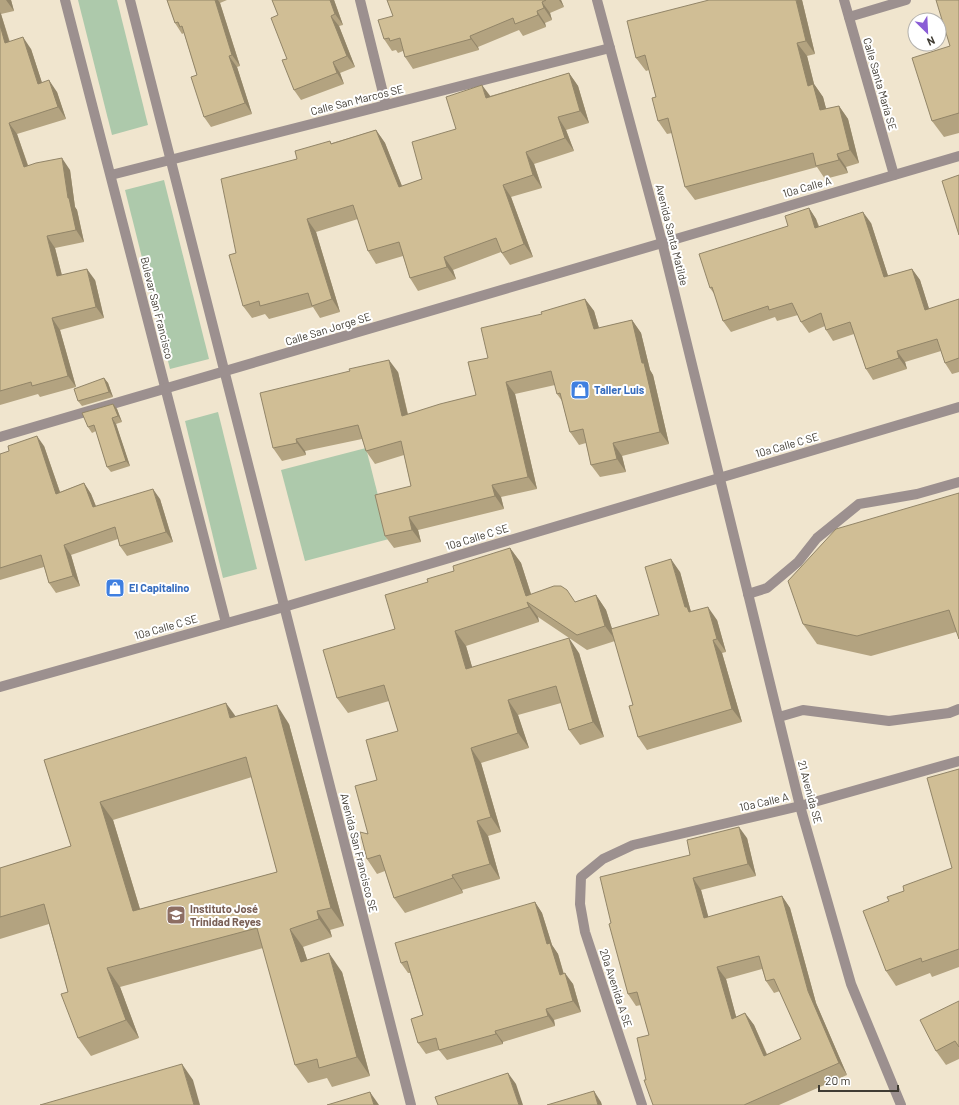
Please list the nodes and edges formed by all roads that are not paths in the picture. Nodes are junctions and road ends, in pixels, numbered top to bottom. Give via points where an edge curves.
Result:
1 (65, 0) edge
2 (130, 0) edge
3 (360, 0) edge
4 (597, 0) edge
5 (844, 0) edge
6 (906, 0) edge
7 (849, 17) junction
8 (610, 48) junction
9 (386, 104) junction
10 (959, 156) edge
11 (170, 160) junction
12 (894, 174) junction
13 (111, 175) junction
14 (662, 242) junction
15 (224, 372) junction
16 (166, 388) junction
17 (959, 407) edge
18 (0, 437) edge
19 (719, 477) junction
20 (959, 482) edge
21 (748, 594) junction
22 (284, 607) junction
23 (226, 623) junction
24 (0, 686) edge
25 (959, 709) edge
26 (778, 717) junction
27 (959, 761) edge
28 (800, 806) junction
29 (581, 877) joint
30 (411, 1105) edge
31 (642, 1105) edge
32 (901, 1105) edge

1 - 13 street, Bulevar San Francisco
2 - 11 street
3 - 9 street
4 - 8 street, Avenida Santa Matilde
5 - 7 street, Calle Santa María SE
6 - 7 street
7 - 12 street, Calle Santa María SE
8 - 9 street, Calle San Marcos SE
8 - 14 street, Avenida Santa Matilde
9 - 11 street, Calle San Marcos SE
10 - 12 street, 10a Calle A
11 - 13 street, Calle San Marcos SE
11 - 15 street
12 - 14 street, 10a Calle A
13 - 16 street, Bulevar San Francisco
14 - 15 street, Calle San Jorge SE
14 - 19 street, Avenida Santa Matilde
15 - 16 street, Calle San Jorge SE
15 - 22 street
16 - 18 street, Calle San Jorge SE
16 - 23 street, Bulevar San Francisco
17 - 19 street, 10a Calle C SE
19 - 21 street, 21 Avenida SE
19 - 22 street, 10a Calle C SE
20 - 21 street via 917,494 859,504 817,538 798,562 767,588
21 - 26 street, 21 Avenida SE
22 - 23 street, 10a Calle C SE
22 - 30 street, Avenida San Francisco SE
23 - 24 street, 10a Calle C SE
25 - 26 street via 889,721 803,710
26 - 28 street, 21 Avenida SE
27 - 28 street, 10a Calle A
28 - 29 street, 10a Calle A via 633,845 603,859
28 - 32 street, 21 Avenida SE via 851,984
29 - 31 street, 20a Avenida A SE via 580,904 585,932

